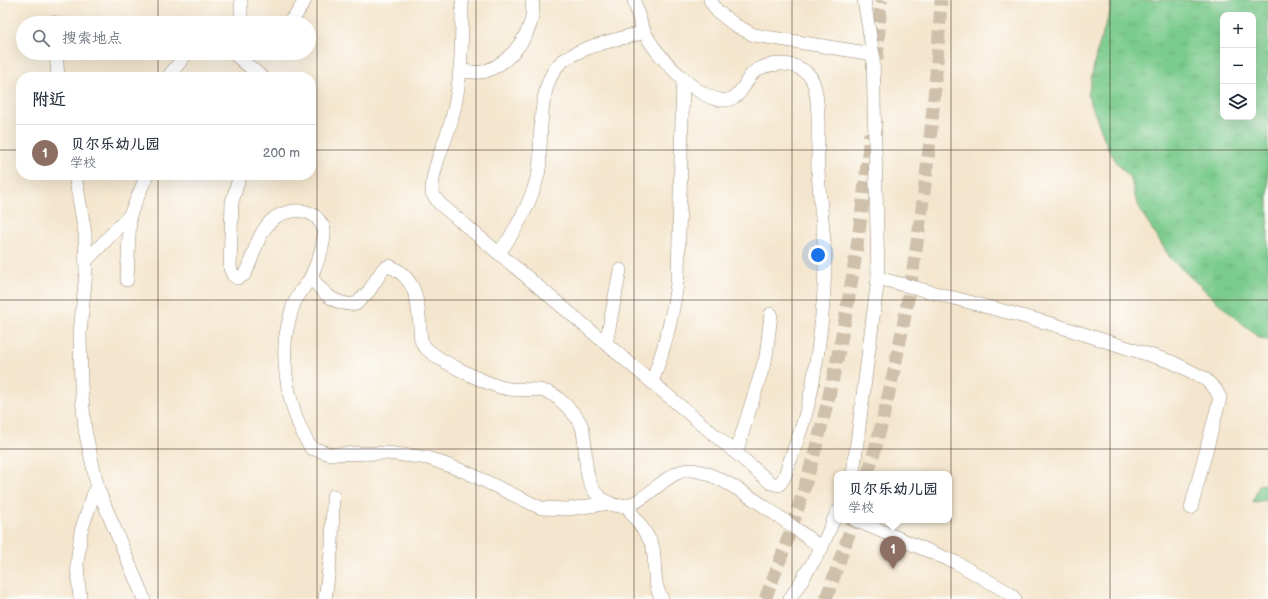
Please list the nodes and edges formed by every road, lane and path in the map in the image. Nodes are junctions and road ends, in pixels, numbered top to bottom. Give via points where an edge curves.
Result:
1 (241, 0) edge
2 (306, 0) edge
3 (462, 0) edge
4 (532, 0) edge
5 (634, 0) edge
6 (710, 0) edge
7 (864, 0) edge
8 (241, 16) edge
9 (295, 16) edge
10 (644, 32) junction
11 (873, 54) junction
12 (57, 60) edge
13 (181, 60) edge
14 (241, 60) edge
15 (461, 71) junction
16 (58, 72) edge
17 (172, 72) edge
18 (256, 72) edge
19 (683, 79) junction
20 (76, 180) edge
21 (145, 180) edge
22 (239, 180) edge
23 (130, 215) junction
24 (499, 253) junction
25 (86, 261) junction
26 (620, 270) dead end
27 (311, 277) junction
28 (878, 278) junction
29 (127, 280) dead end
30 (771, 314) dead end
31 (606, 344) junction
32 (652, 382) junction
33 (736, 453) junction
34 (853, 471) edge
35 (97, 484) junction
36 (333, 496) dead end
37 (610, 503) junction
38 (626, 505) junction
39 (1191, 508) dead end
40 (834, 519) edge
41 (862, 523) edge
42 (822, 548) junction
43 (80, 599) edge
44 (144, 599) edge
45 (325, 599) edge
46 (662, 599) edge
47 (790, 599) edge
48 (1015, 599) edge

1 - 8 street
2 - 9 street
3 - 15 street
4 - 15 street via 532,22 513,53 484,72
5 - 10 street
6 - 11 street via 717,11 754,35
7 - 11 street
10 - 19 street
10 - 24 street via 589,48 563,61 553,72 545,93 541,121 539,174 524,216
11 - 28 street
12 - 16 street
13 - 17 street
14 - 18 street
15 - 24 street via 451,122 435,169 432,193 439,203
19 - 32 street via 675,305 665,347
19 - 33 street via 714,100 732,99 743,90 752,74 763,67 780,64 797,66 809,75 814,83 819,199 825,265 820,337 813,383 804,419 784,478 779,484 771,482
20 - 25 street via 85,233
21 - 23 street
22 - 27 street via 232,202 230,268 233,275 237,278 244,275 256,242 270,221 285,212 304,211 317,218 324,229 320,256
23 - 25 street
23 - 29 street
24 - 31 street
25 - 35 street via 80,332 81,385 85,430
26 - 31 street
27 - 37 street via 323,292 346,305 356,304 369,291 383,269 389,266 400,271 411,284 418,305 421,341 424,347 437,357 508,389 547,391 558,398 581,425 590,484 597,495
27 - 37 street via 294,304 284,343 285,371 293,404 303,436 311,448 330,454 387,453 428,458 466,472 541,508 568,509
28 - 34 street
28 - 39 street via 1052,324 1172,362 1204,378 1220,398
30 - 33 street via 766,356
31 - 32 street
32 - 33 street
35 - 43 street via 81,531 77,565
35 - 44 street
36 - 45 street via 332,544
37 - 38 street
38 - 42 street via 638,502 673,475 691,470 709,474 755,500
38 - 46 street via 653,546 653,567
40 - 42 street
41 - 48 street via 957,564 1009,593
42 - 47 street

